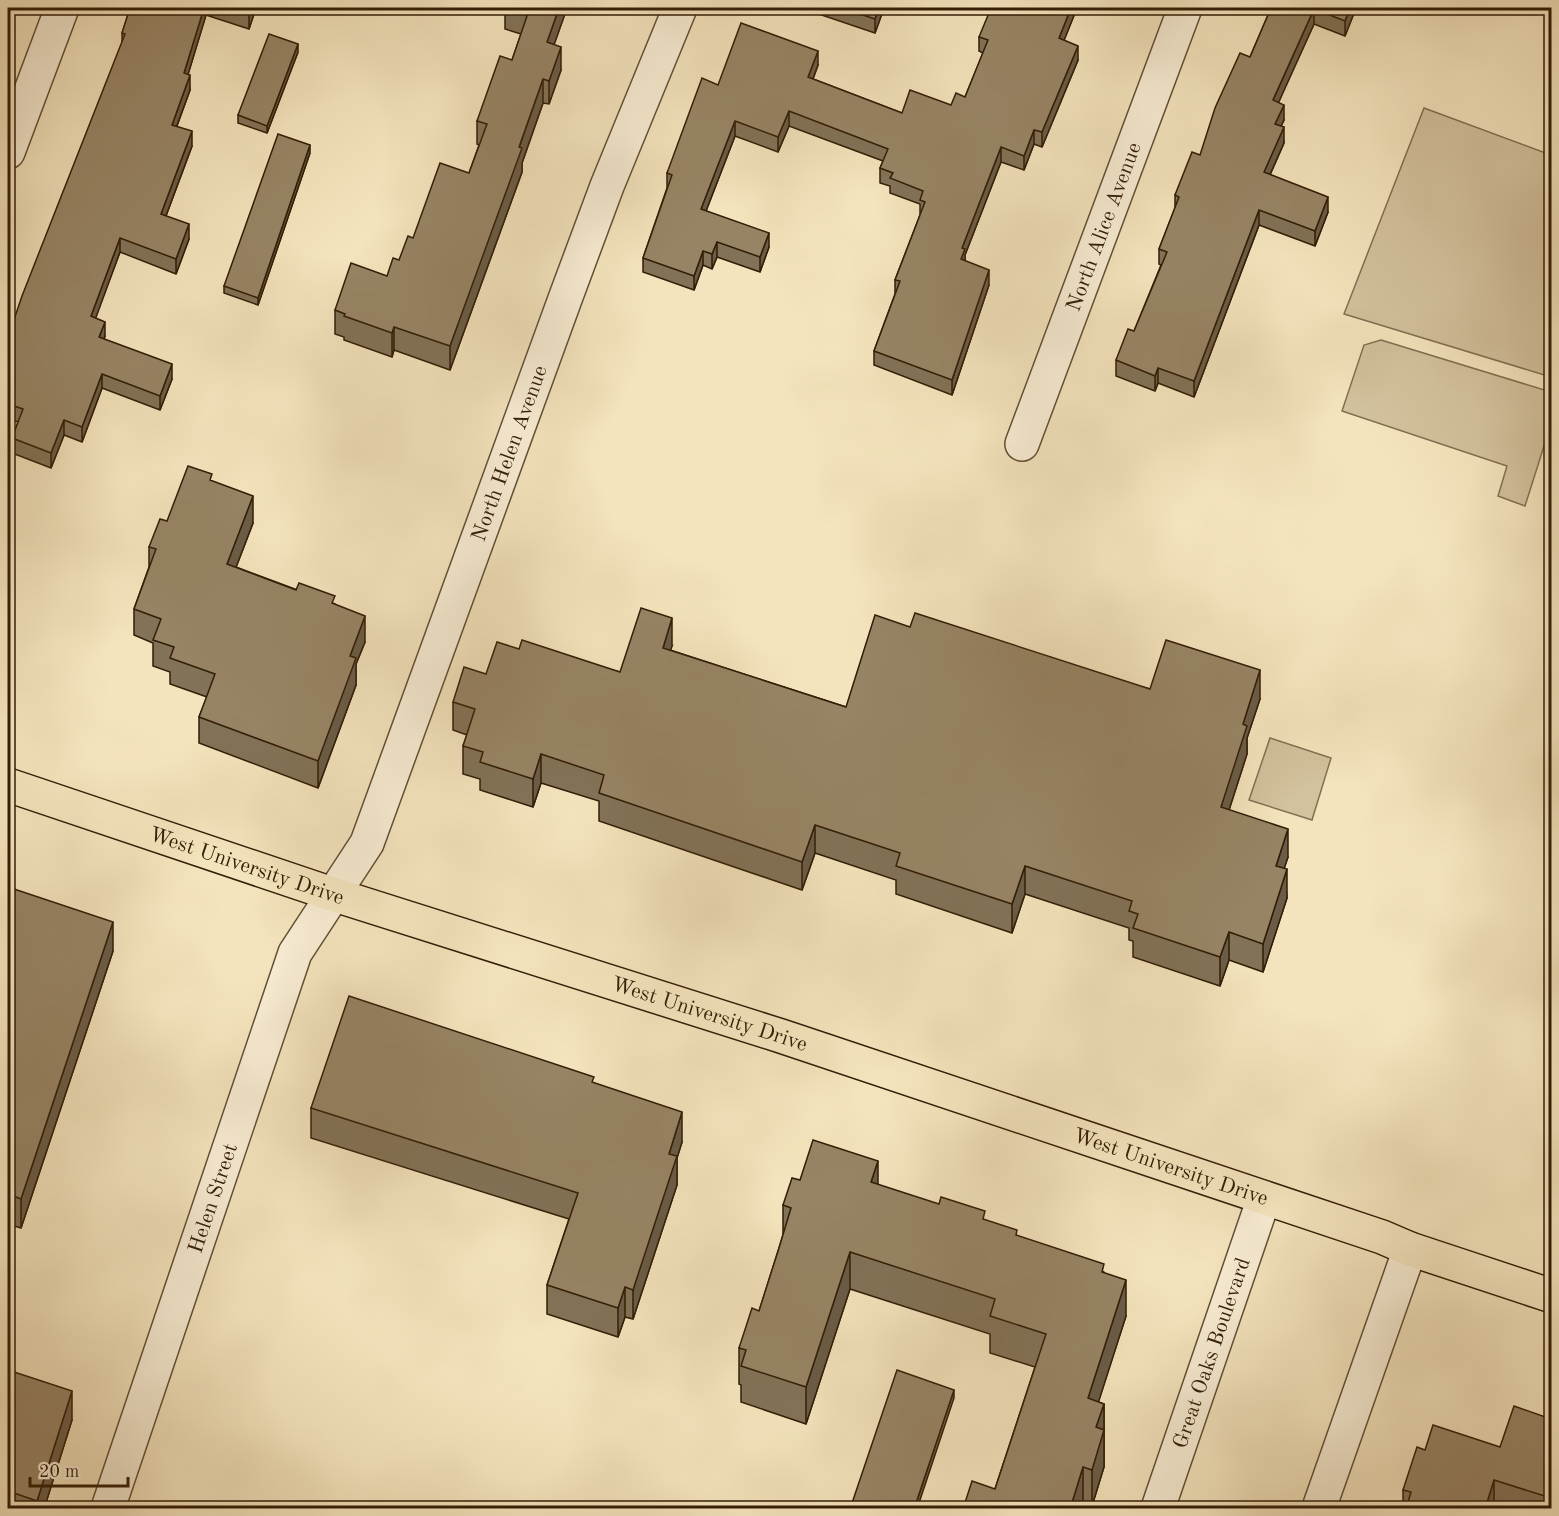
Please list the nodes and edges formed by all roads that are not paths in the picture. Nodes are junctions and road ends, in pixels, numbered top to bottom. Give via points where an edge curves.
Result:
1 (62, 8) edge
2 (680, 8) edge
3 (1185, 8) edge
4 (8, 152) edge
5 (1022, 444) dead end
6 (8, 785) edge
7 (332, 894) junction
8 (1264, 1198) junction
9 (1410, 1249) junction
10 (1551, 1296) edge
11 (108, 1509) edge
12 (1158, 1509) edge
13 (1320, 1509) edge

1 - 4 street
2 - 7 street, North Helen Avenue via 572,279 367,843
3 - 5 street, North Alice Avenue
6 - 7 main road, West University Drive
7 - 8 main road, West University Drive via 781,1036
7 - 11 street, Helen Street via 294,953
8 - 9 main road, West University Drive
8 - 12 street, Great Oaks Boulevard
9 - 10 main road, West University Drive
9 - 13 street

